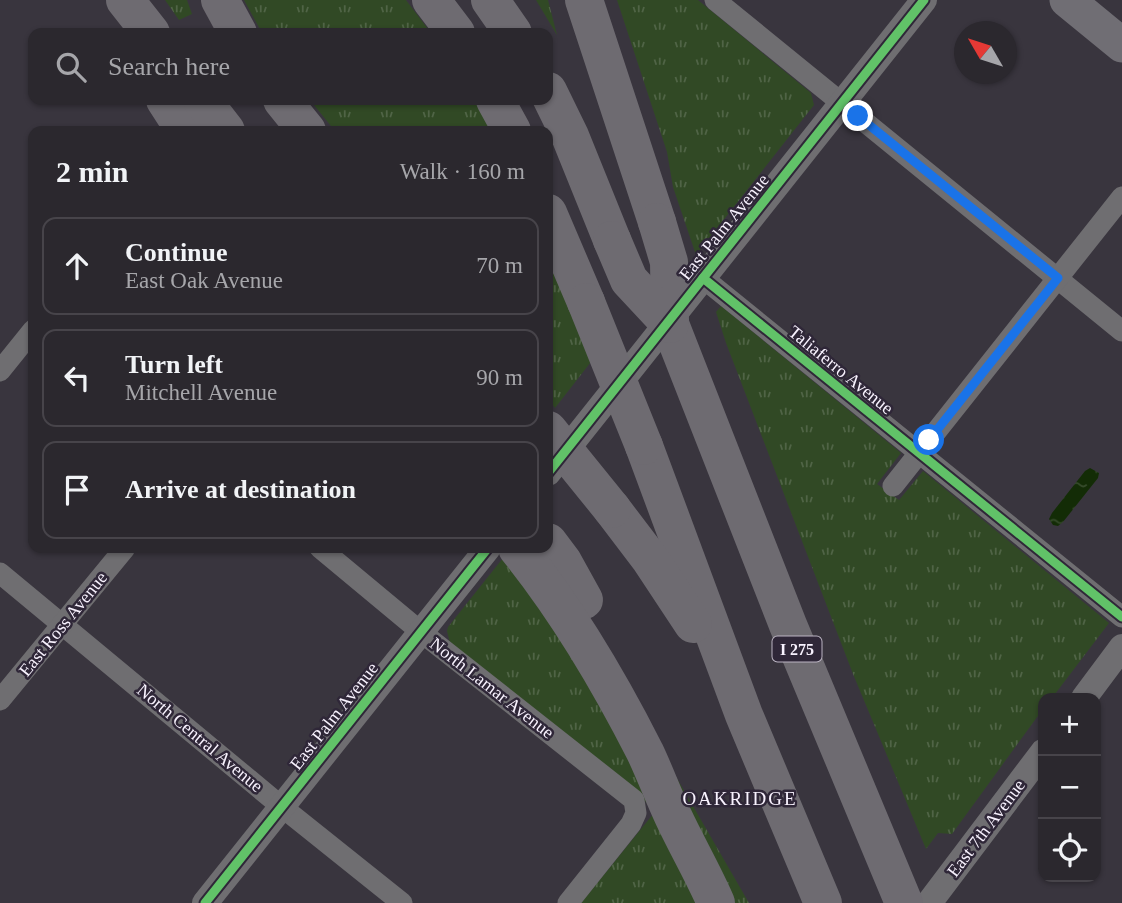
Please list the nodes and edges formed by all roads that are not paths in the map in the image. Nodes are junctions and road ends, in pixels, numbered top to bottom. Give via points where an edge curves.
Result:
1 (124, 0) edge
2 (220, 0) edge
3 (432, 0) edge
4 (490, 0) edge
5 (584, 0) edge
6 (716, 0) edge
7 (924, 0) edge
8 (1067, 0) edge
9 (133, 28) edge
10 (147, 28) edge
11 (235, 28) edge
12 (452, 28) edge
13 (510, 28) edge
14 (1122, 45) edge
15 (553, 101) edge
16 (843, 104) junction
17 (286, 105) edge
18 (498, 105) edge
19 (182, 112) edge
20 (214, 126) edge
21 (303, 126) edge
22 (509, 126) edge
23 (1122, 197) edge
24 (553, 225) edge
25 (703, 278) junction
26 (1058, 278) junction
27 (670, 324) junction
28 (1122, 331) edge
29 (28, 336) edge
30 (0, 371) edge
31 (553, 436) edge
32 (919, 453) junction
33 (553, 467) edge
34 (893, 486) dead end
35 (121, 553) edge
36 (326, 553) edge
37 (484, 553) edge
38 (531, 553) edge
39 (550, 560) edge
40 (0, 573) edge
41 (1122, 618) edge
42 (63, 624) junction
43 (421, 632) junction
44 (1122, 647) edge
45 (1088, 693) edge
46 (0, 700) edge
47 (744, 715) junction
48 (1040, 756) edge
49 (282, 807) junction
50 (713, 896) edge
51 (822, 902) edge
52 (205, 903) edge
53 (402, 903) edge
54 (568, 903) edge
55 (904, 903) edge
56 (929, 903) edge

1 - 9 highway
1 - 10 highway
2 - 11 highway
3 - 12 highway
4 - 13 highway
5 - 27 highway, bridge via 669,262
6 - 16 street
7 - 16 street, East Palm Avenue
8 - 14 main road
15 - 27 highway, I 275, bridge via 629,280
16 - 25 street, East Palm Avenue
16 - 26 street
17 - 21 highway
18 - 22 highway
19 - 20 highway
23 - 26 street
24 - 47 highway, bridge via 645,446
25 - 32 street, Taliaferro Avenue
25 - 33 street, East Palm Avenue
26 - 28 street
26 - 32 street
27 - 55 highway, I 275
29 - 30 street
31 - 47 highway, bridge via 685,611
32 - 34 street
32 - 41 street, Taliaferro Avenue
35 - 42 street, East Ross Avenue
36 - 43 street, North Lamar Avenue
37 - 43 street, East Palm Avenue
38 - 39 highway
39 - 50 highway via 587,648 645,754
40 - 42 street, North Central Avenue
42 - 46 street, East Ross Avenue
42 - 49 street, North Central Avenue
43 - 49 street, East Palm Avenue
43 - 54 street, North Lamar Avenue via 634,800 636,813 631,824
44 - 45 street
47 - 51 highway
48 - 56 street, East 7th Avenue
49 - 52 street, East Palm Avenue
49 - 53 street, North Central Avenue

